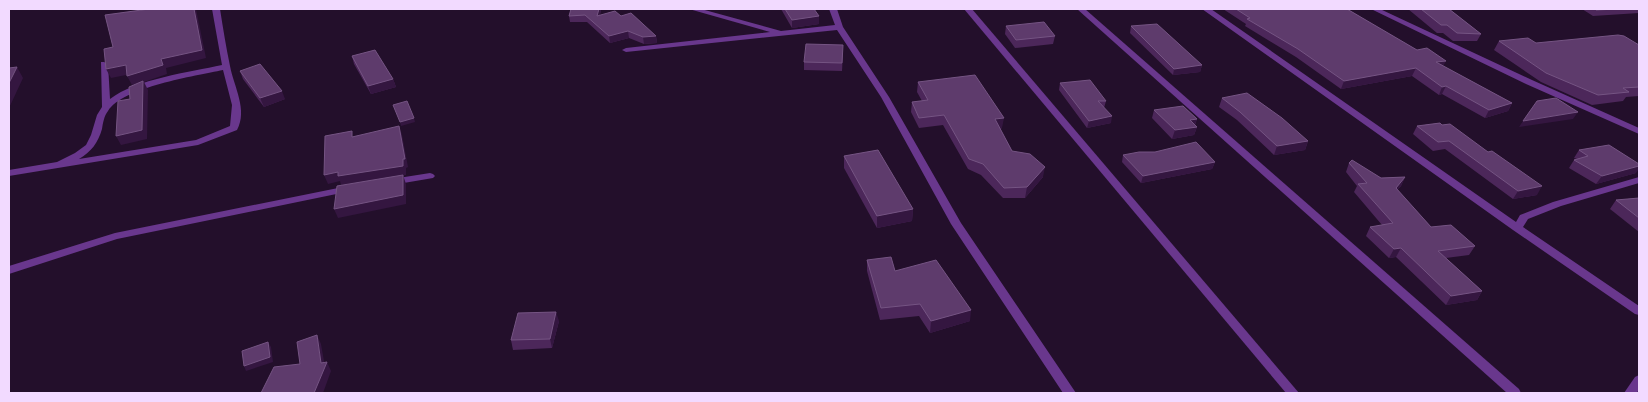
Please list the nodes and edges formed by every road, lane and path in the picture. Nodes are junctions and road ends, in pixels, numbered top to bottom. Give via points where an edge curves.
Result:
1 (216, 9) edge
2 (692, 9) edge
3 (833, 9) edge
4 (968, 9) edge
5 (1081, 9) edge
6 (1206, 9) edge
7 (1375, 9) edge
8 (839, 27) junction
9 (784, 34) junction
10 (626, 50) dead end
11 (104, 64) edge
12 (226, 67) junction
13 (106, 108) junction
14 (1639, 131) edge
15 (61, 164) junction
16 (9, 172) edge
17 (430, 176) dead end
18 (1639, 180) edge
19 (384, 184) edge
20 (357, 188) edge
21 (1517, 228) junction
22 (9, 270) edge
23 (1639, 311) edge
24 (1639, 380) edge
25 (1070, 393) edge
26 (1294, 393) edge
27 (1515, 393) edge
28 (1630, 393) edge

1 - 12 street
2 - 9 street
3 - 8 street
4 - 26 street
5 - 27 street
6 - 21 street
7 - 14 street
8 - 9 street
8 - 25 street via 885,97 956,224
9 - 10 street
11 - 13 street
12 - 13 street via 141,88
12 - 15 street via 234,93 237,119 234,128 198,142
13 - 15 street via 93,143
15 - 16 street
17 - 19 street
18 - 21 street via 1557,204 1524,217
20 - 22 street via 115,236
21 - 23 street
24 - 28 street

